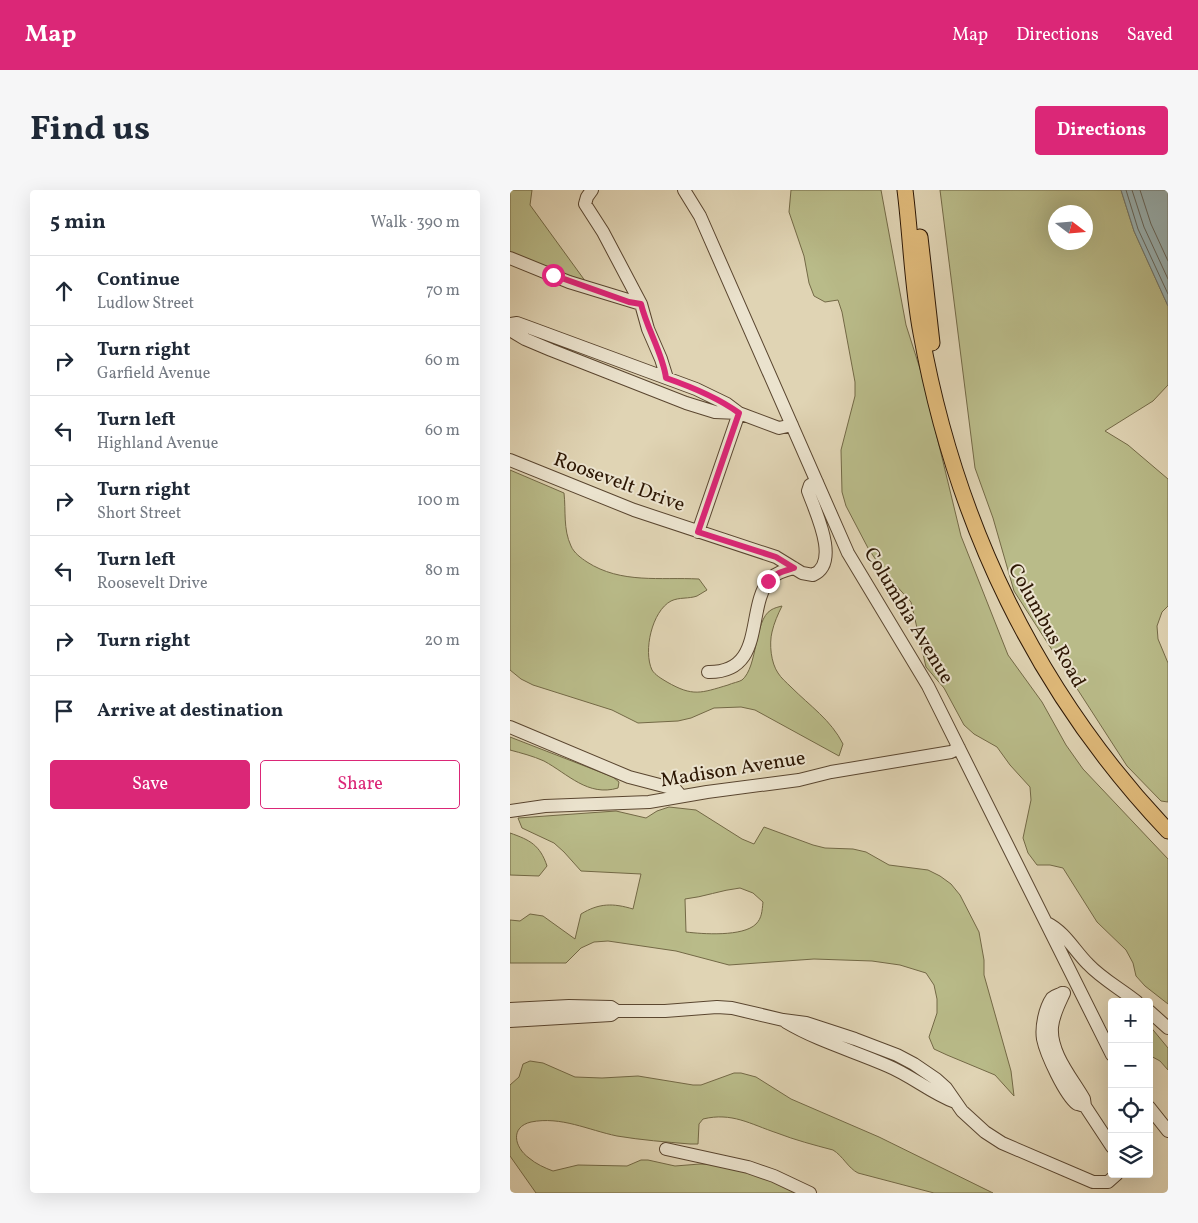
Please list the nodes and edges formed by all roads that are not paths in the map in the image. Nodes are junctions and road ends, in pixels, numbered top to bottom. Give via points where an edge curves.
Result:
1 (592, 190) edge
2 (684, 190) edge
3 (905, 190) edge
4 (915, 190) edge
5 (510, 258) edge
6 (641, 304) junction
7 (510, 324) edge
8 (510, 330) edge
9 (666, 378) junction
10 (939, 412) junction
11 (739, 413) junction
12 (792, 425) junction
13 (510, 460) edge
14 (816, 482) junction
15 (698, 532) junction
16 (794, 568) junction
17 (708, 672) dead end
18 (510, 727) edge
19 (959, 748) junction
20 (681, 796) junction
21 (511, 808) edge
22 (1168, 831) edge
23 (1045, 922) junction
24 (1077, 984) junction
25 (1132, 998) edge
26 (510, 1009) edge
27 (617, 1011) junction
28 (1153, 1015) edge
29 (510, 1021) edge
30 (1168, 1028) edge
31 (1108, 1047) edge
32 (1153, 1112) edge
33 (1168, 1131) edge
34 (1108, 1141) edge
35 (666, 1149) dead end
36 (1112, 1178) edge
37 (810, 1193) edge

1 - 6 street via 585,204
2 - 12 street, Columbia Avenue via 700,216
3 - 10 main road, Columbus Road via 920,332
4 - 10 main road, Columbus Road
5 - 6 street via 568,282
6 - 9 street
7 - 9 street via 517,323
8 - 11 street via 542,346 686,402 715,412
9 - 11 street via 696,389
10 - 22 main road, Columbus Road via 973,523 1000,588 1033,650 1096,746
11 - 12 street via 779,428
11 - 15 street
12 - 14 street, Columbia Avenue
13 - 15 street, Roosevelt Drive
14 - 16 street, Roosevelt Drive via 808,491 825,546 826,561 813,575
14 - 19 street, Columbia Avenue via 848,553 928,686
15 - 16 street, Roosevelt Drive via 776,557
16 - 17 street via 782,571 768,581 752,639 737,663 728,671
18 - 20 street via 629,777 675,789
19 - 20 street, Madison Avenue via 799,780
19 - 23 street, Columbia Avenue
20 - 21 street, Madison Avenue via 649,802
23 - 24 street, Columbia Avenue
23 - 25 street via 1056,927 1087,963
24 - 31 street, Columbia Avenue
24 - 34 street via 1064,993 1055,1013 1053,1038 1085,1106
26 - 27 street via 577,1006 611,1007
27 - 29 street via 611,1015
27 - 36 street via 717,1007 745,1010 806,1023 855,1039 897,1055 936,1079 985,1132 1002,1143 1093,1182 1108,1182
28 - 30 street
32 - 33 street
35 - 37 street via 748,1167

